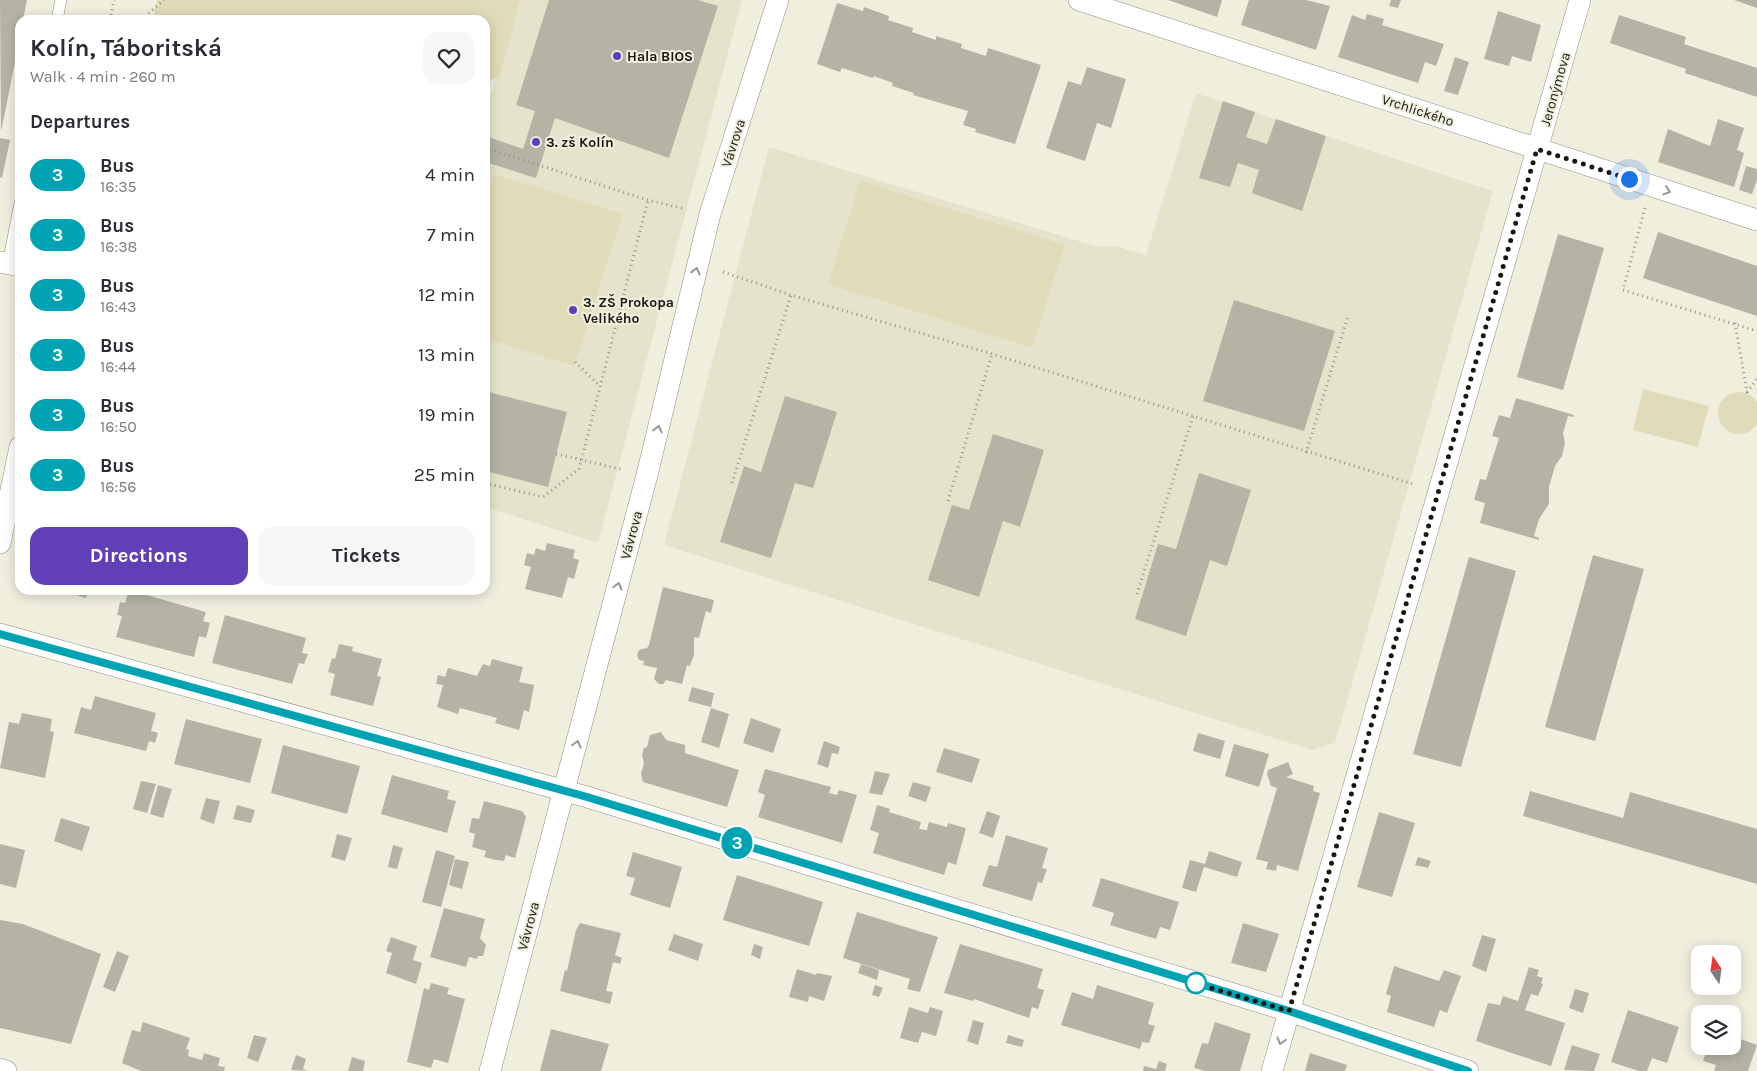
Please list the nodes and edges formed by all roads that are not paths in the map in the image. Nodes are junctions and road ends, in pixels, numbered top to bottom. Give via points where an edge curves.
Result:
1 (61, 0) edge
2 (778, 0) edge
3 (1078, 0) edge
4 (1580, 0) edge
5 (58, 15) edge
6 (1537, 149) junction
7 (1757, 220) edge
8 (15, 231) edge
9 (9, 264) edge
10 (15, 471) edge
11 (0, 543) edge
12 (0, 634) edge
13 (564, 791) junction
14 (1289, 1011) junction
15 (0, 1069) edge
16 (6, 1071) edge
17 (490, 1071) edge
18 (1272, 1071) edge
19 (1468, 1071) edge

1 - 5 lane
13 -> 2 street, Vávrova via 647,475 710,214
3 - 6 street, Vrchlického
4 - 6 street, Jeronýmova
6 -> 7 street, Vrchlického
6 - 14 street, Jeronýmova
8 - 9 lane
10 - 11 street
12 - 13 street
13 - 14 street
13 - 17 street, Vávrova
14 -> 18 street, Jeronýmova
14 - 19 street
15 - 16 street

